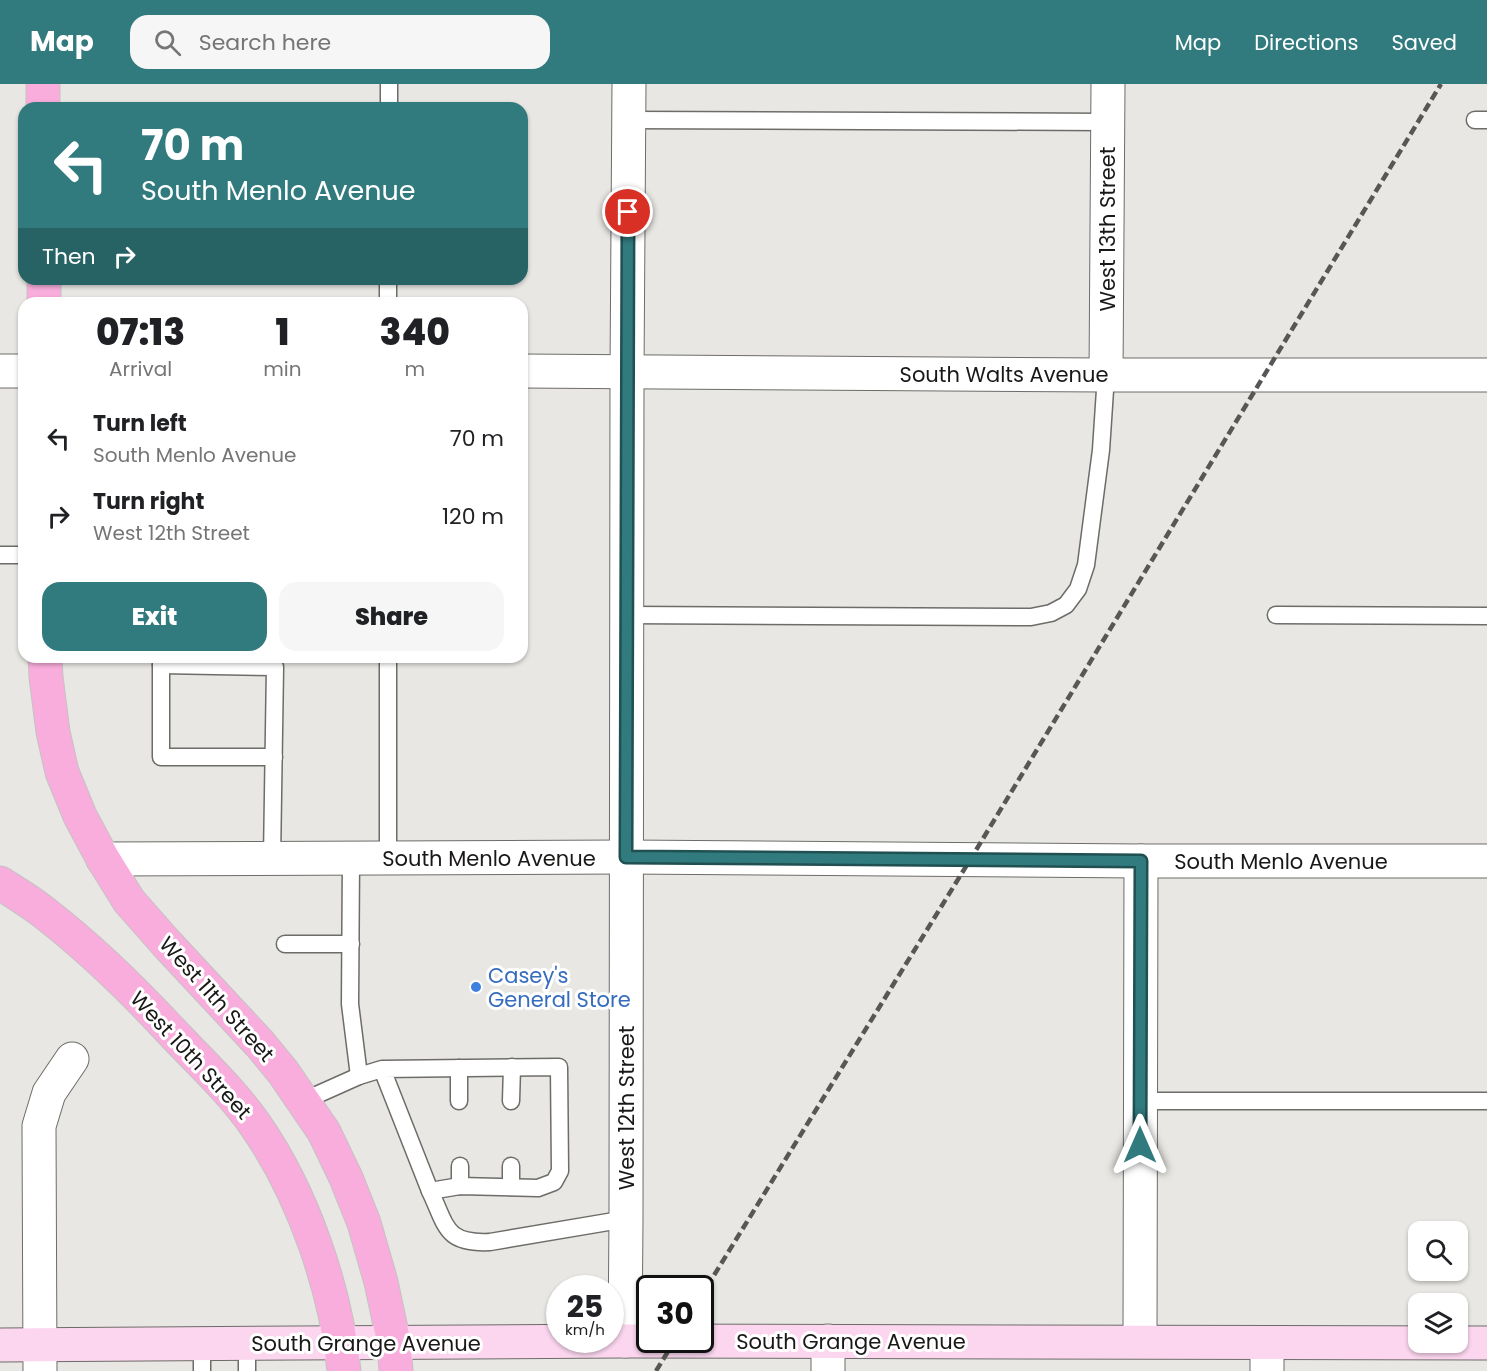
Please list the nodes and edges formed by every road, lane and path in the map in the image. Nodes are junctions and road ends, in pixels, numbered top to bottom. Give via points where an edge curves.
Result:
1 (43, 84) edge
2 (389, 84) edge
3 (629, 84) edge
4 (1108, 84) edge
5 (44, 102) edge
6 (389, 102) edge
7 (628, 120) junction
8 (1108, 122) junction
9 (0, 371) edge
10 (18, 371) edge
11 (528, 371) edge
12 (627, 371) junction
13 (1106, 375) junction
14 (1487, 375) edge
15 (0, 555) edge
16 (18, 555) edge
17 (627, 615) junction
18 (1276, 615) dead end
19 (1487, 616) edge
20 (45, 663) edge
21 (161, 663) edge
22 (199, 663) edge
23 (388, 663) edge
24 (274, 757) junction
25 (626, 857) junction
26 (351, 858) junction
27 (388, 858) junction
28 (103, 859) junction
29 (272, 859) junction
30 (1141, 861) junction
31 (1487, 861) edge
32 (0, 884) edge
33 (285, 944) dead end
34 (351, 944) junction
35 (72, 1059) dead end
36 (512, 1067) junction
37 (459, 1068) junction
38 (382, 1070) junction
39 (359, 1076) junction
40 (303, 1101) junction
41 (459, 1101) dead end
42 (511, 1101) dead end
43 (1140, 1101) junction
44 (1487, 1101) edge
45 (460, 1166) dead end
46 (511, 1166) dead end
47 (460, 1186) junction
48 (511, 1187) junction
49 (430, 1191) junction
50 (626, 1219) junction
51 (625, 1341) junction
52 (1140, 1341) junction
53 (1487, 1343) edge
54 (0, 1345) edge
55 (828, 1356) edge
56 (247, 1357) edge
57 (342, 1357) edge
58 (395, 1357) edge
59 (1267, 1357) edge
60 (39, 1358) edge
61 (202, 1358) edge

1 - 5 main road
2 - 6 lane
3 - 7 street, West 12th Street
4 - 8 street, West 13th Street
7 - 8 lane
7 - 12 street, West 12th Street
8 - 13 street, West 13th Street
9 - 10 street
11 - 12 street, South Walts Avenue
12 - 13 street, South Walts Avenue
12 - 17 street, West 12th Street
13 - 14 street, South Walts Avenue
13 - 17 lane via 1086,566 1078,589 1066,605 1051,613
15 - 16 lane
17 - 25 street, West 12th Street
18 - 19 lane
20 - 28 main road, West 11th Street via 62,771
21 - 24 lane via 161,757
22 - 24 lane via 274,667
23 - 27 lane
24 - 29 lane
25 - 27 street, South Menlo Avenue
25 - 30 street, South Menlo Avenue
25 - 50 street, West 12th Street
26 - 27 street, South Menlo Avenue
26 - 29 street, South Menlo Avenue
26 - 34 lane
28 - 29 street, South Menlo Avenue
28 - 40 main road, West 11th Street via 129,901 260,1044
30 - 31 street, South Menlo Avenue
30 - 43 street
32 - 57 main road, West 10th Street via 40,910 95,955 209,1070 256,1125 302,1212 329,1294
33 - 34 lane
34 - 39 lane via 350,1004
35 - 60 street via 49,1093 39,1126
36 - 37 lane
36 - 42 lane
36 - 48 lane via 559,1067 560,1171 554,1182 538,1188
37 - 38 lane
37 - 41 lane
38 - 39 lane
38 - 49 lane
39 - 40 lane
40 - 58 main road, West 11th Street via 324,1132 364,1223 381,1282
43 - 44 lane
43 - 52 street
45 - 47 lane
46 - 48 lane
47 - 48 lane
47 - 49 lane
49 - 50 lane via 448,1230 458,1239 473,1242
50 - 51 street, West 12th Street
51 - 55 street, South Grange Avenue
51 - 58 street, South Grange Avenue
52 - 55 street, South Grange Avenue
52 - 59 street, South Grange Avenue
53 - 59 street, South Grange Avenue
54 - 60 street, South Grange Avenue
56 - 57 street, South Grange Avenue
56 - 61 street, South Grange Avenue
57 - 58 street, South Grange Avenue
60 - 61 street, South Grange Avenue

